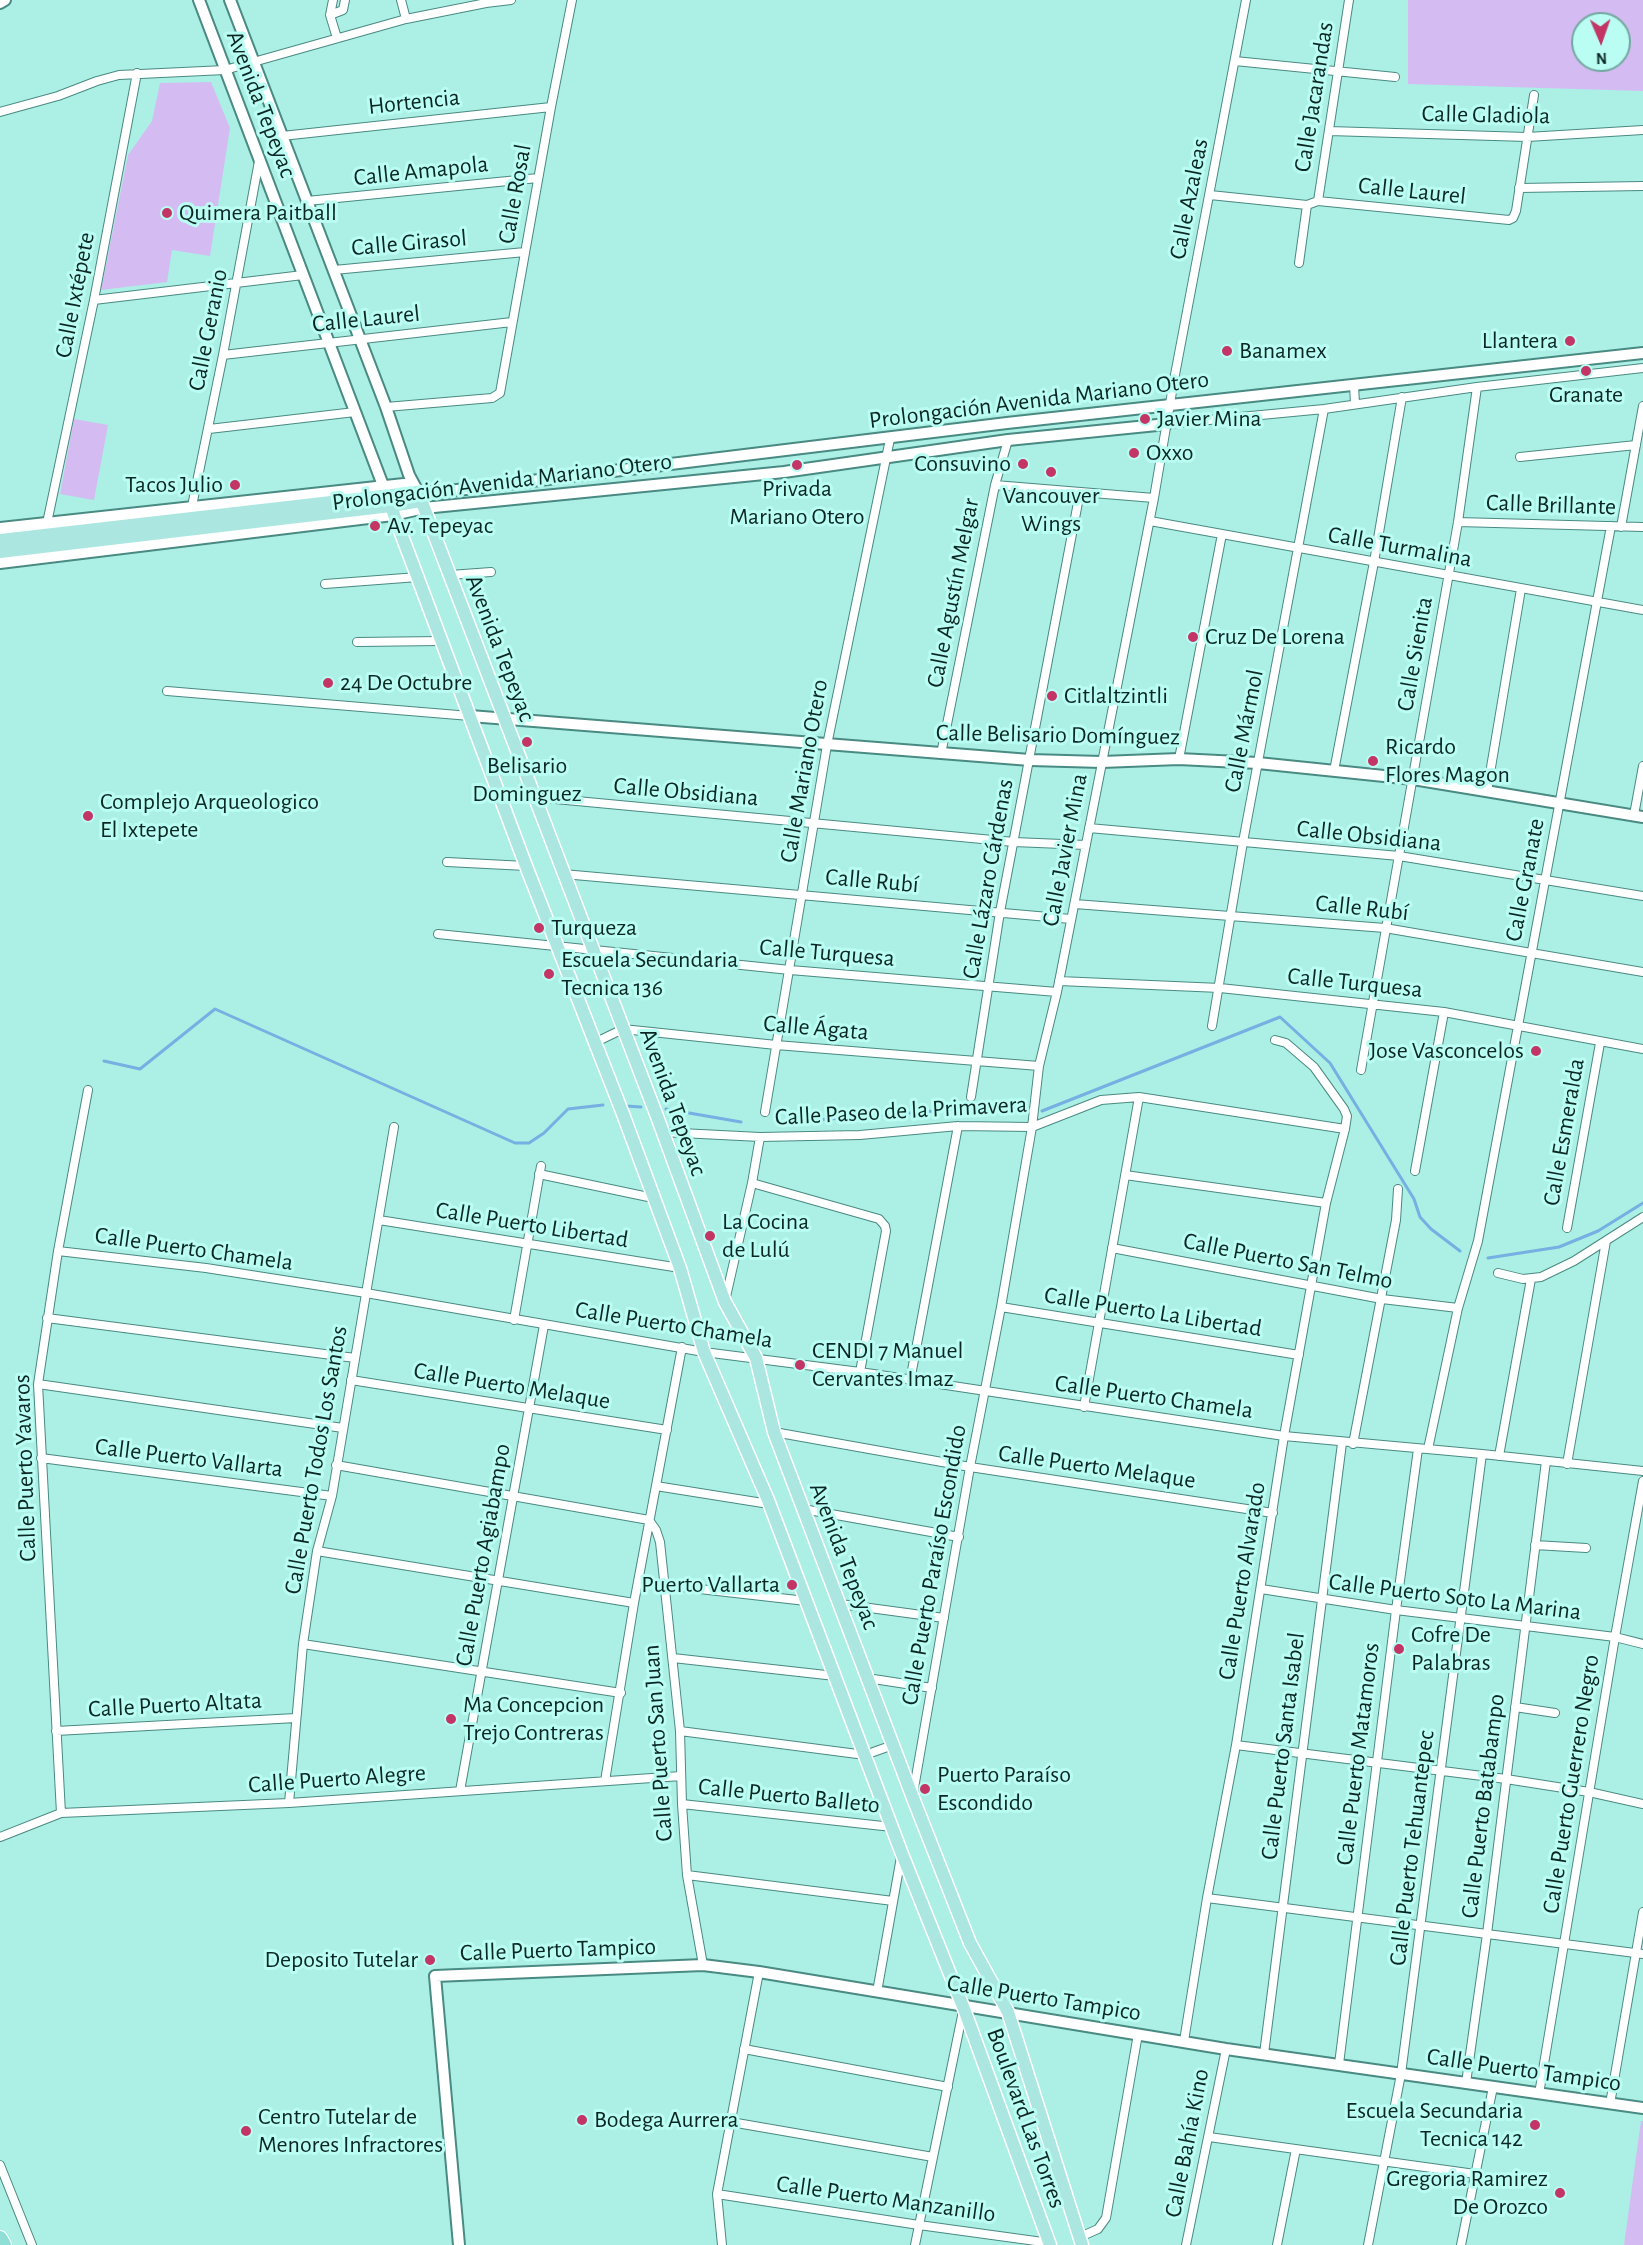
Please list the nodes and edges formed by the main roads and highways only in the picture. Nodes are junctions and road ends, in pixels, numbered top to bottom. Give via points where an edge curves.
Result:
1 (419, 496) joint
2 (388, 501) junction
3 (0, 540) edge
4 (0, 552) edge
5 (963, 2007) joint
6 (1008, 2012) joint
7 (0, 2238) edge
8 (1081, 2241) edge
9 (1050, 2244) edge
10 (4, 2245) edge

1 - 2 main road, Prolongación Avenida Mariano Otero
1 - 6 main road, Avenida Tepeyac via 725,1302 756,1358 774,1432 913,1798 970,1943
2 - 3 main road, Prolongación Avenida Mariano Otero
2 - 4 main road, Prolongación Avenida Mariano Otero
2 - 5 main road, Avenida Tepeyac via 623,1114 680,1268 704,1352 769,1504
5 - 9 main road, Boulevard Las Torres
6 - 8 main road, Boulevard Las Torres
7 - 10 highway

